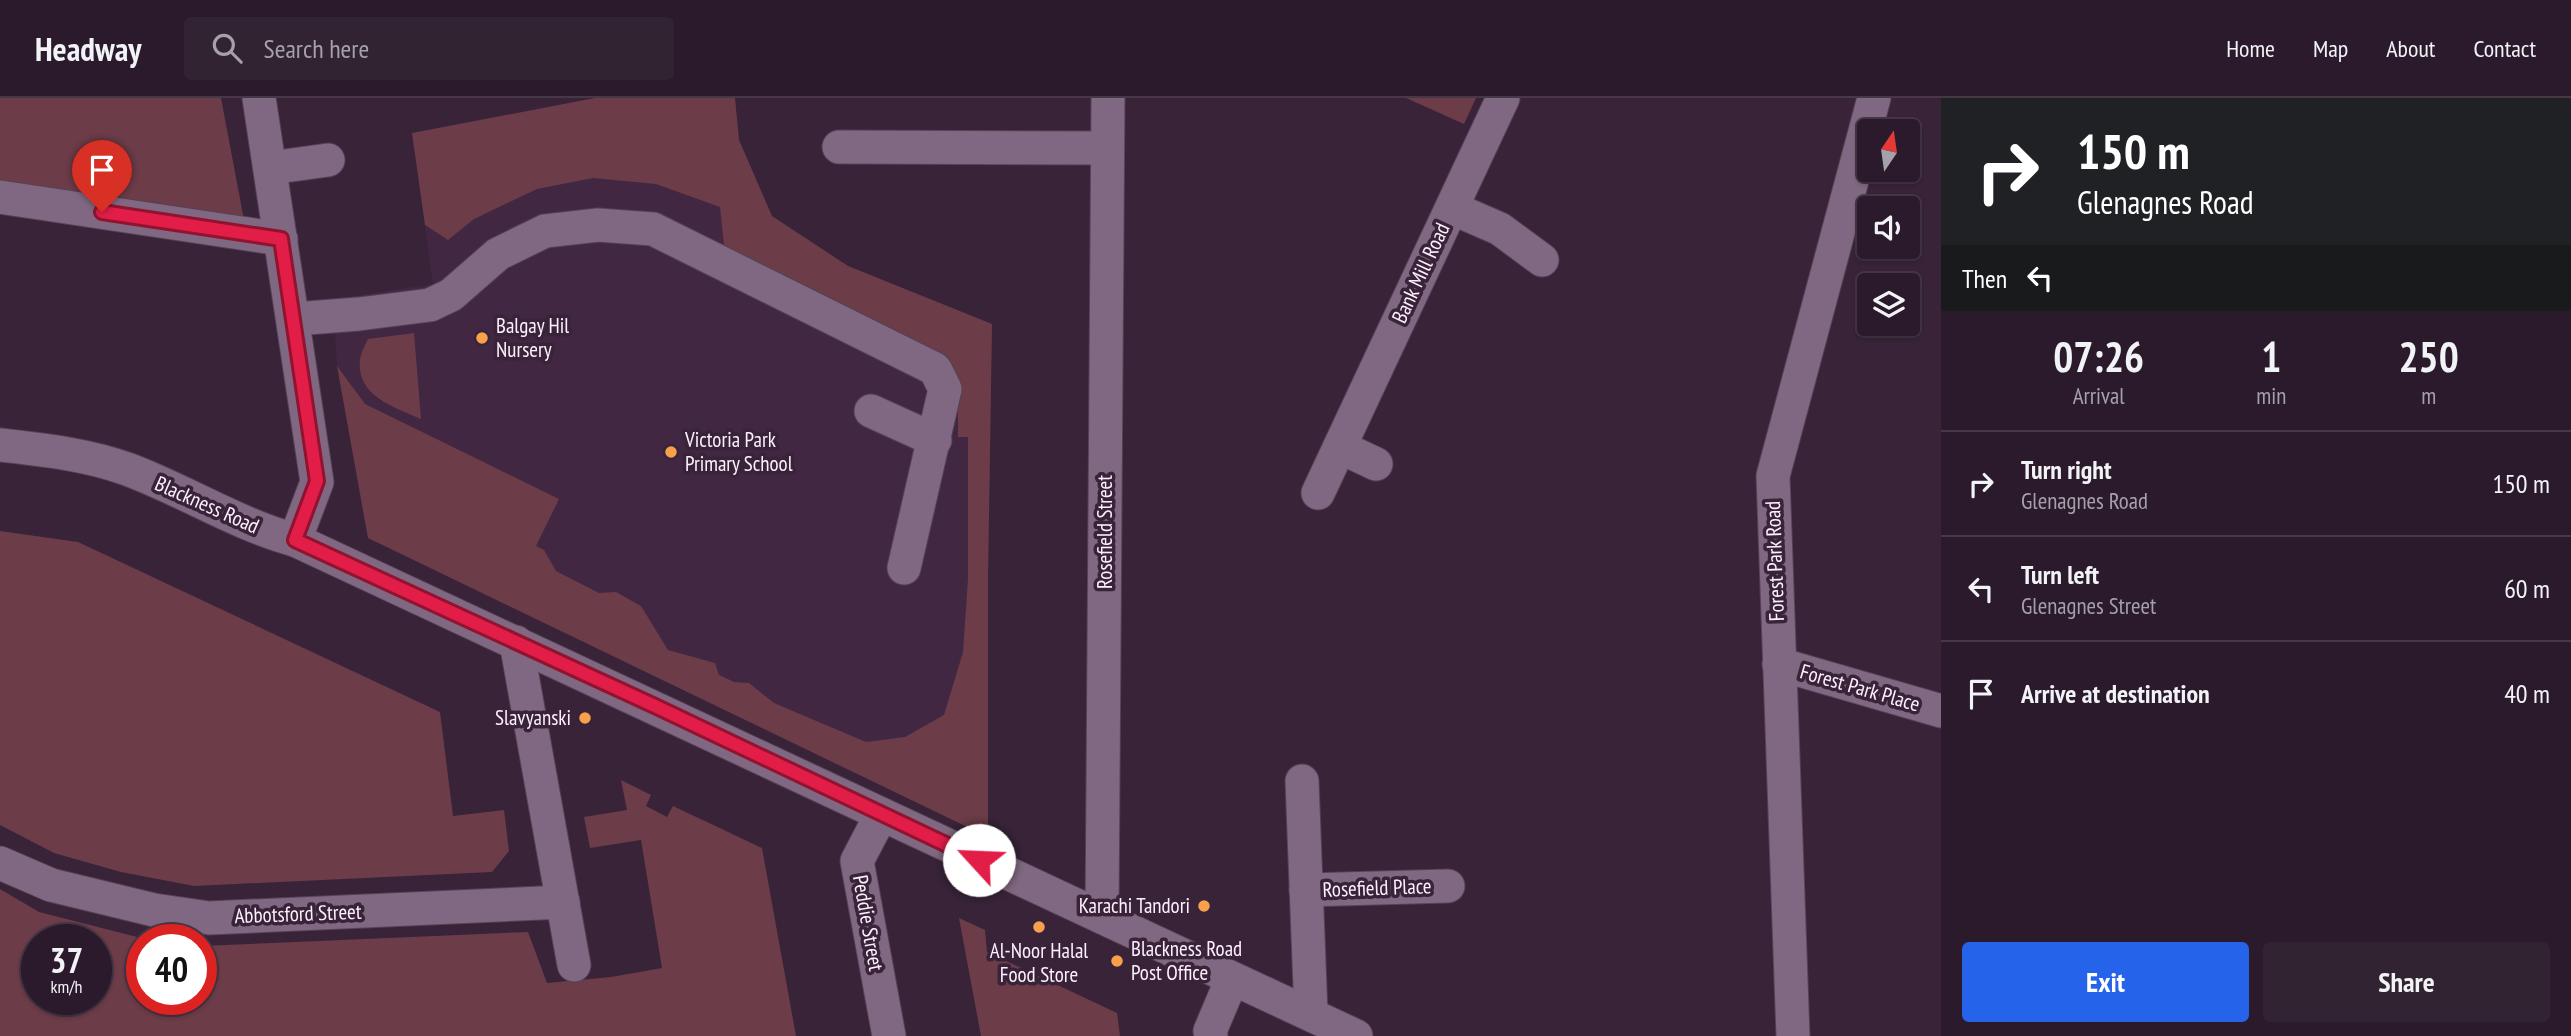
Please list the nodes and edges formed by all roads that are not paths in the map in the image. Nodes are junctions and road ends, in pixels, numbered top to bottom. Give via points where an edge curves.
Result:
1 (259, 98) edge
2 (1108, 98) edge
3 (1503, 98) edge
4 (1874, 98) edge
5 (839, 147) dead end
6 (1107, 148) junction
7 (328, 160) dead end
8 (270, 168) junction
9 (0, 197) edge
10 (1452, 208) junction
11 (281, 239) junction
12 (1542, 260) dead end
13 (294, 319) junction
14 (871, 411) dead end
15 (935, 440) junction
16 (0, 445) edge
17 (1340, 447) junction
18 (1376, 464) dead end
19 (1318, 493) dead end
20 (295, 540) junction
21 (904, 568) dead end
22 (516, 642) junction
23 (1779, 664) junction
24 (1941, 711) edge
25 (1302, 781) dead end
26 (881, 815) junction
27 (0, 863) edge
28 (1448, 886) dead end
29 (1306, 890) junction
30 (563, 902) junction
31 (1102, 917) junction
32 (574, 965) dead end
33 (1232, 979) junction
34 (1311, 1014) junction
35 (889, 1036) edge
36 (1210, 1036) edge
37 (1356, 1036) edge
38 (1793, 1036) edge

1 - 8 street
2 - 6 street, Rosefield Street
3 - 10 street, Bank Mill Road
4 - 23 street, Forest Park Road via 1773,475
5 - 6 street
6 - 31 street, Rosefield Street
7 - 8 street
8 - 11 street
9 - 11 street
10 - 12 street via 1500,229
10 - 17 street, Bank Mill Road
11 - 13 street
13 - 15 street via 430,305 451,295 498,254 545,231 598,225 653,229 935,369 945,389
13 - 20 street via 317,481
14 - 15 street
15 - 21 street
16 - 20 street, Blackness Road via 78,455 126,469 266,532
17 - 18 street
17 - 19 street, Bank Mill Road
20 - 22 street, Blackness Road
22 - 26 street, Blackness Road
22 - 30 street
23 - 24 street, Forest Park Place
23 - 38 street, Forest Park Road
25 - 29 street, Rosefield Place
26 - 31 street, Blackness Road
26 - 35 street, Peddie Street via 857,861
27 - 30 street, Abbotsford Street via 51,884 154,910 209,918
28 - 29 street, Rosefield Place
29 - 34 street, Rosefield Place
30 - 32 street
31 - 33 street, Blackness Road
33 - 34 street, Blackness Road
33 - 36 street
34 - 37 street, Blackness Road

